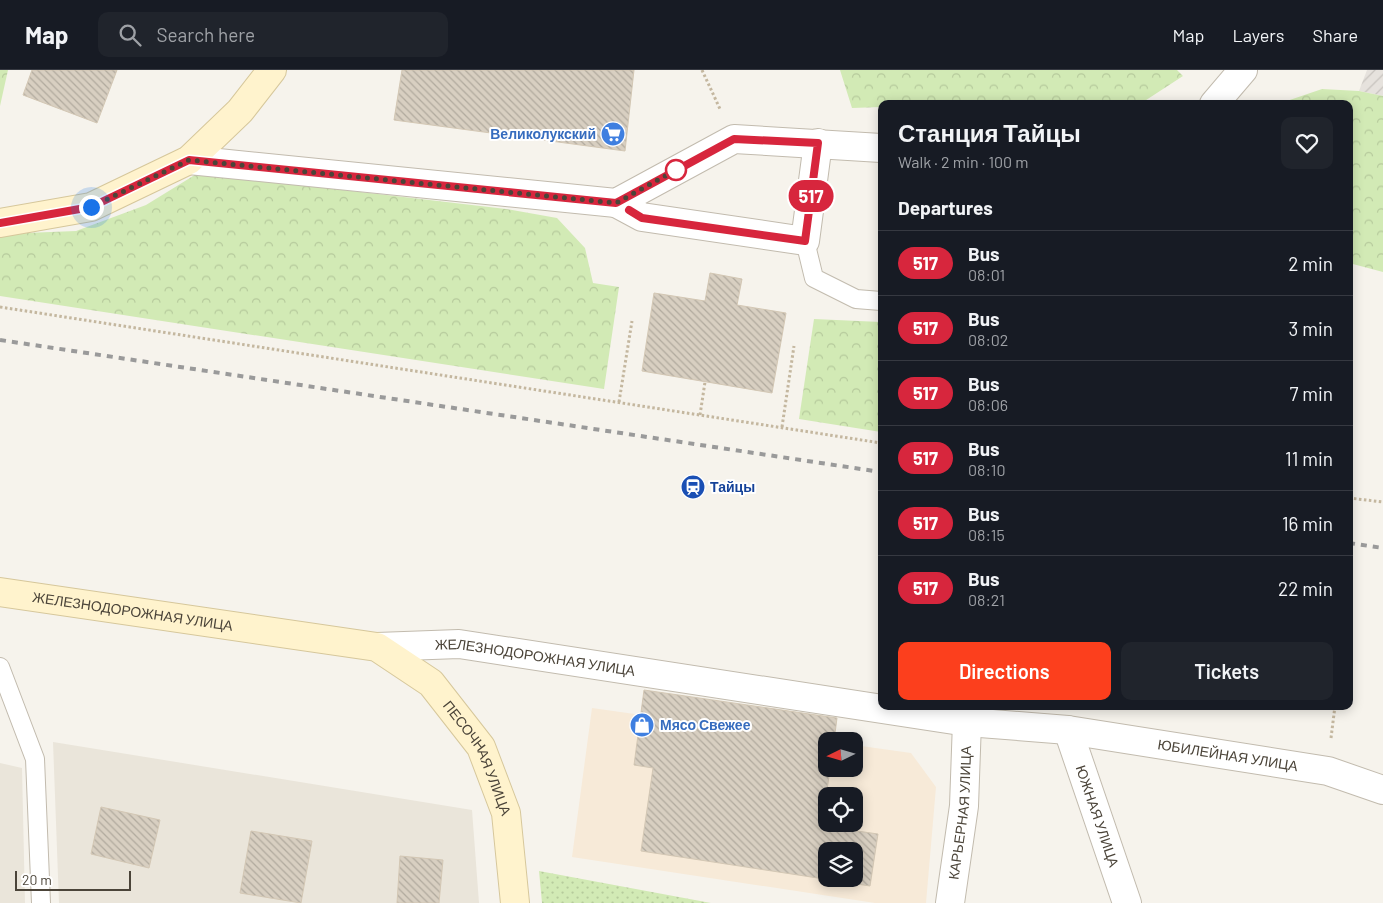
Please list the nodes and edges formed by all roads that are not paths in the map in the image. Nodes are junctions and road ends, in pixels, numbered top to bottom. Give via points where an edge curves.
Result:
1 (272, 70) edge
2 (1243, 70) edge
3 (1217, 100) edge
4 (818, 143) junction
5 (878, 148) edge
6 (189, 160) junction
7 (616, 203) junction
8 (0, 223) edge
9 (805, 241) junction
10 (878, 301) edge
11 (0, 592) edge
12 (376, 647) junction
13 (0, 668) edge
14 (878, 708) edge
15 (889, 710) edge
16 (967, 722) junction
17 (1068, 730) junction
18 (1383, 790) edge
19 (41, 903) edge
20 (515, 903) edge
21 (950, 903) edge
22 (1127, 903) edge

1 - 6 street via 240,111
2 - 3 street
4 - 5 street
4 - 7 street via 734,139
4 - 9 street
6 - 7 street
6 - 8 street via 91,207
7 - 9 street via 642,218
9 - 10 lane via 814,278 856,299
11 - 12 street, ЖЕЛЕЗНОДОРОЖНАЯ УЛИЦА
12 - 14 street, ЖЕЛЕЗНОДОРОЖНАЯ УЛИЦА via 459,644
12 - 20 street, ПЕСОЧНАЯ УЛИЦА via 430,683 481,747 506,813
13 - 19 lane via 35,759
15 - 16 street, ЖЕЛЕЗНОДОРОЖНАЯ УЛИЦА
16 - 17 street, ЖЕЛЕЗНОДОРОЖНАЯ УЛИЦА
16 - 21 street, КАРЬЕРНАЯ УЛИЦА via 964,806
17 - 18 street, ЮБИЛЕЙНАЯ УЛИЦА via 1328,771
17 - 22 street, ЮЖНАЯ УЛИЦА

